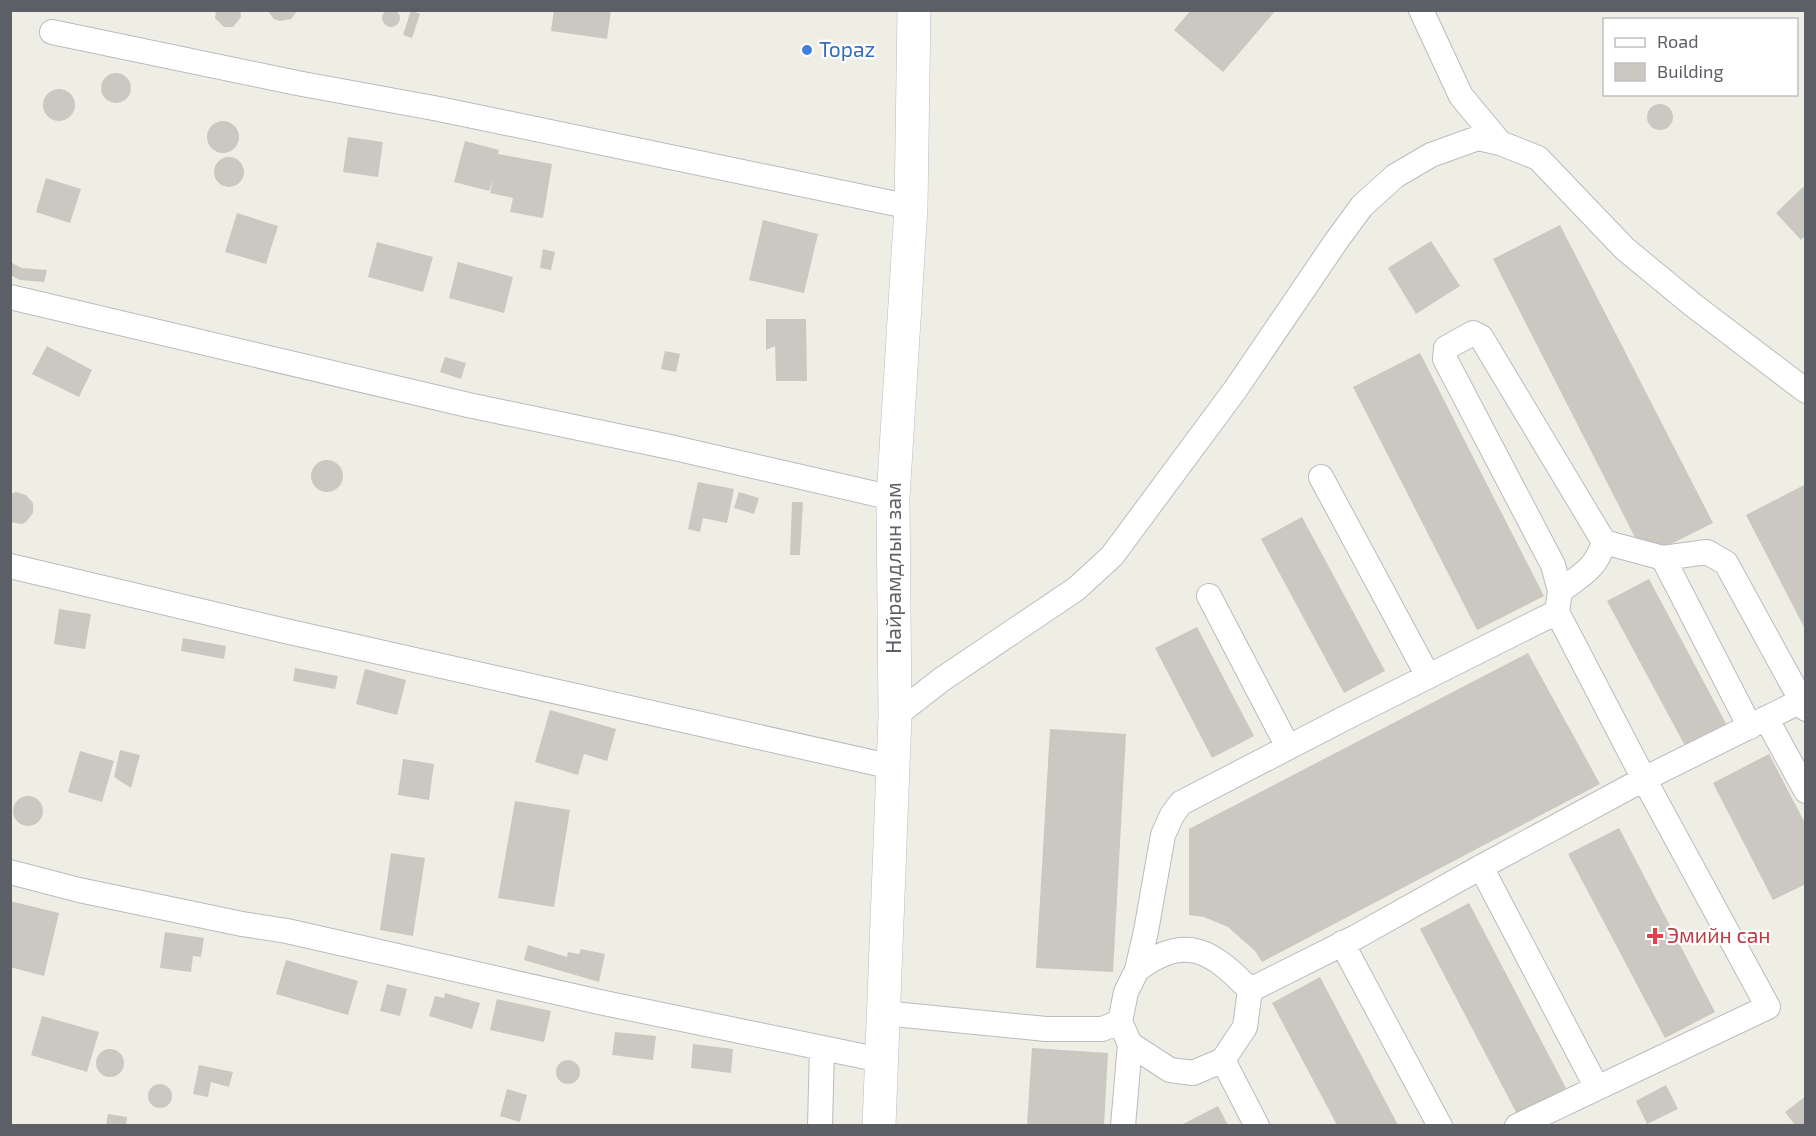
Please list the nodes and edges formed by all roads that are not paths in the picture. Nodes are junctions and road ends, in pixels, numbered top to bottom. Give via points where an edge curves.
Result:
1 (914, 10) edge
2 (1422, 10) edge
3 (52, 32) dead end
4 (1500, 143) junction
5 (911, 207) junction
6 (10, 297) edge
7 (1806, 391) edge
8 (1321, 477) dead end
9 (893, 498) junction
10 (1604, 542) junction
11 (1663, 558) junction
12 (10, 566) edge
13 (1209, 596) dead end
14 (1558, 601) junction
15 (1428, 676) junction
16 (1803, 705) edge
17 (895, 716) junction
18 (1758, 723) junction
19 (1288, 747) junction
20 (893, 767) junction
21 (1644, 779) junction
22 (1806, 791) edge
23 (1481, 867) junction
24 (10, 872) edge
25 (1342, 943) junction
26 (1137, 970) junction
27 (1250, 990) junction
28 (883, 1012) junction
29 (1120, 1022) junction
30 (1130, 1044) junction
31 (822, 1048) junction
32 (881, 1060) junction
33 (1223, 1060) junction
34 (1598, 1088) junction
35 (820, 1125) edge
36 (879, 1125) edge
37 (1123, 1125) edge
38 (1257, 1125) edge
39 (1440, 1125) edge
40 (1517, 1125) edge

1 - 5 main road, Найрамдлын зам
2 - 4 street via 1461,96
3 - 5 street
4 - 7 street via 1538,158 1625,249
4 - 17 street via 1478,138 1431,155 1395,176 1362,206 1235,390 1112,556 1076,589 941,680
5 - 9 main road, Найрамдлын зам
6 - 9 street via 468,405
8 - 15 street
9 - 17 main road, Найрамдлын зам
10 - 11 street
10 - 14 street via 1592,568
10 - 14 street via 1481,338 1473,333 1446,348 1444,359 1553,565
11 - 16 street via 1707,552 1726,563
11 - 18 street
12 - 20 street
13 - 19 street
14 - 15 street
14 - 21 street
15 - 19 street
16 - 18 street
17 - 20 main road, Найрамдлын зам
18 - 21 street
18 - 22 street
19 - 26 street via 1186,799 1172,815 1163,835
20 - 28 main road, Найрамдлын зам
21 - 23 street
21 - 34 street via 1768,1007
23 - 25 street
23 - 34 street
24 - 31 street
25 - 27 street
25 - 39 street
26 - 27 street via 1166,953 1190,950 1205,953 1227,966
26 - 29 street via 1128,985
27 - 33 street via 1245,1027
28 - 29 street via 1046,1029 1102,1029
28 - 32 main road, Найрамдлын зам
29 - 30 street
30 - 33 street via 1170,1070 1193,1073
30 - 37 street
31 - 32 street
31 - 35 street
32 - 36 main road, Найрамдлын зам
33 - 38 street
34 - 40 street

